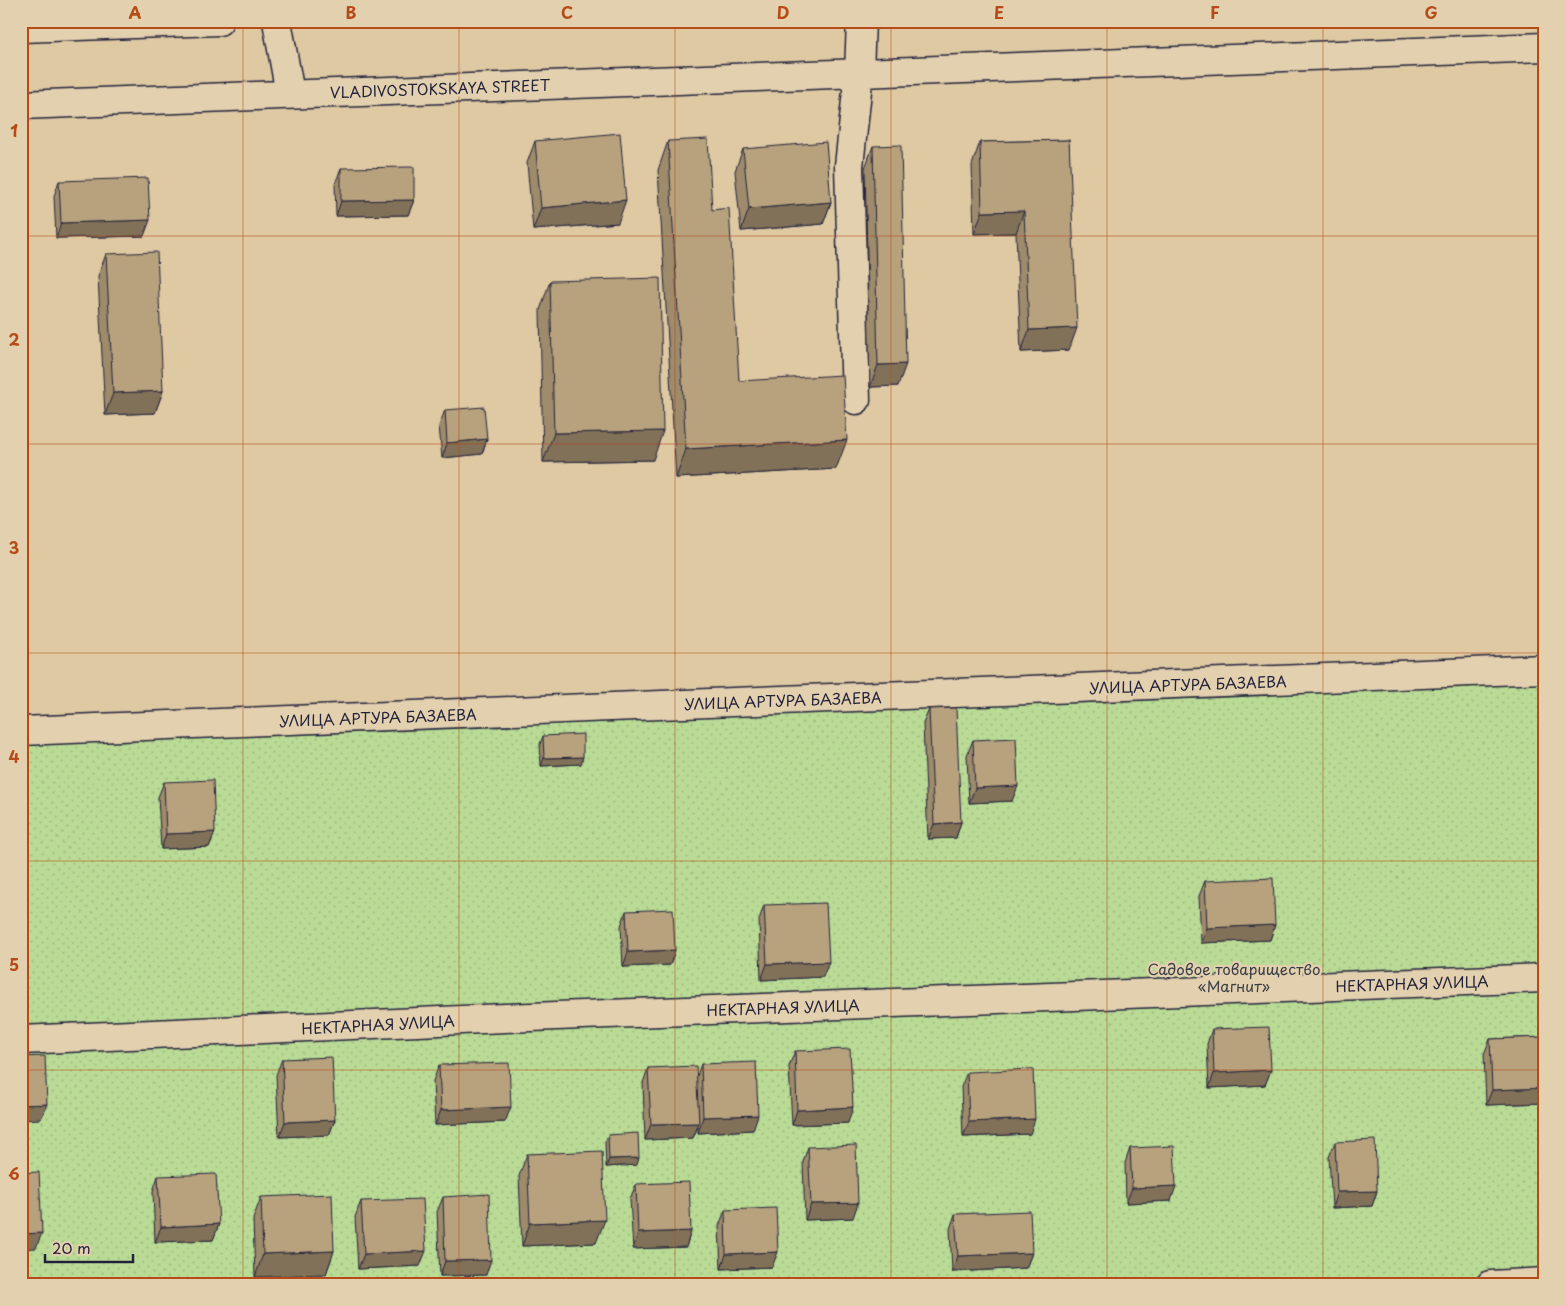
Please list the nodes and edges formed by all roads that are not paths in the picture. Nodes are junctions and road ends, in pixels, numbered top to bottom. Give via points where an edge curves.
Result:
1 (219, 21) edge
2 (277, 21) edge
3 (861, 21) edge
4 (21, 28) edge
5 (1545, 46) edge
6 (859, 72) junction
7 (290, 94) junction
8 (21, 105) edge
9 (856, 400) dead end
10 (1545, 669) edge
11 (21, 731) edge
12 (1545, 978) edge
13 (21, 1040) edge
14 (1545, 1282) edge
15 (1490, 1285) edge

1 - 4 street
2 - 7 street
3 - 6 street
5 - 6 street, VLADIVOSTOKSKAYA STREET
6 - 7 street, VLADIVOSTOKSKAYA STREET
6 - 9 street via 848,166
7 - 8 street, VLADIVOSTOKSKAYA STREET
10 - 11 street, УЛИЦА АРТУРА БАЗАЕВА
12 - 13 street, НЕКТАРНАЯ УЛИЦА
14 - 15 street

